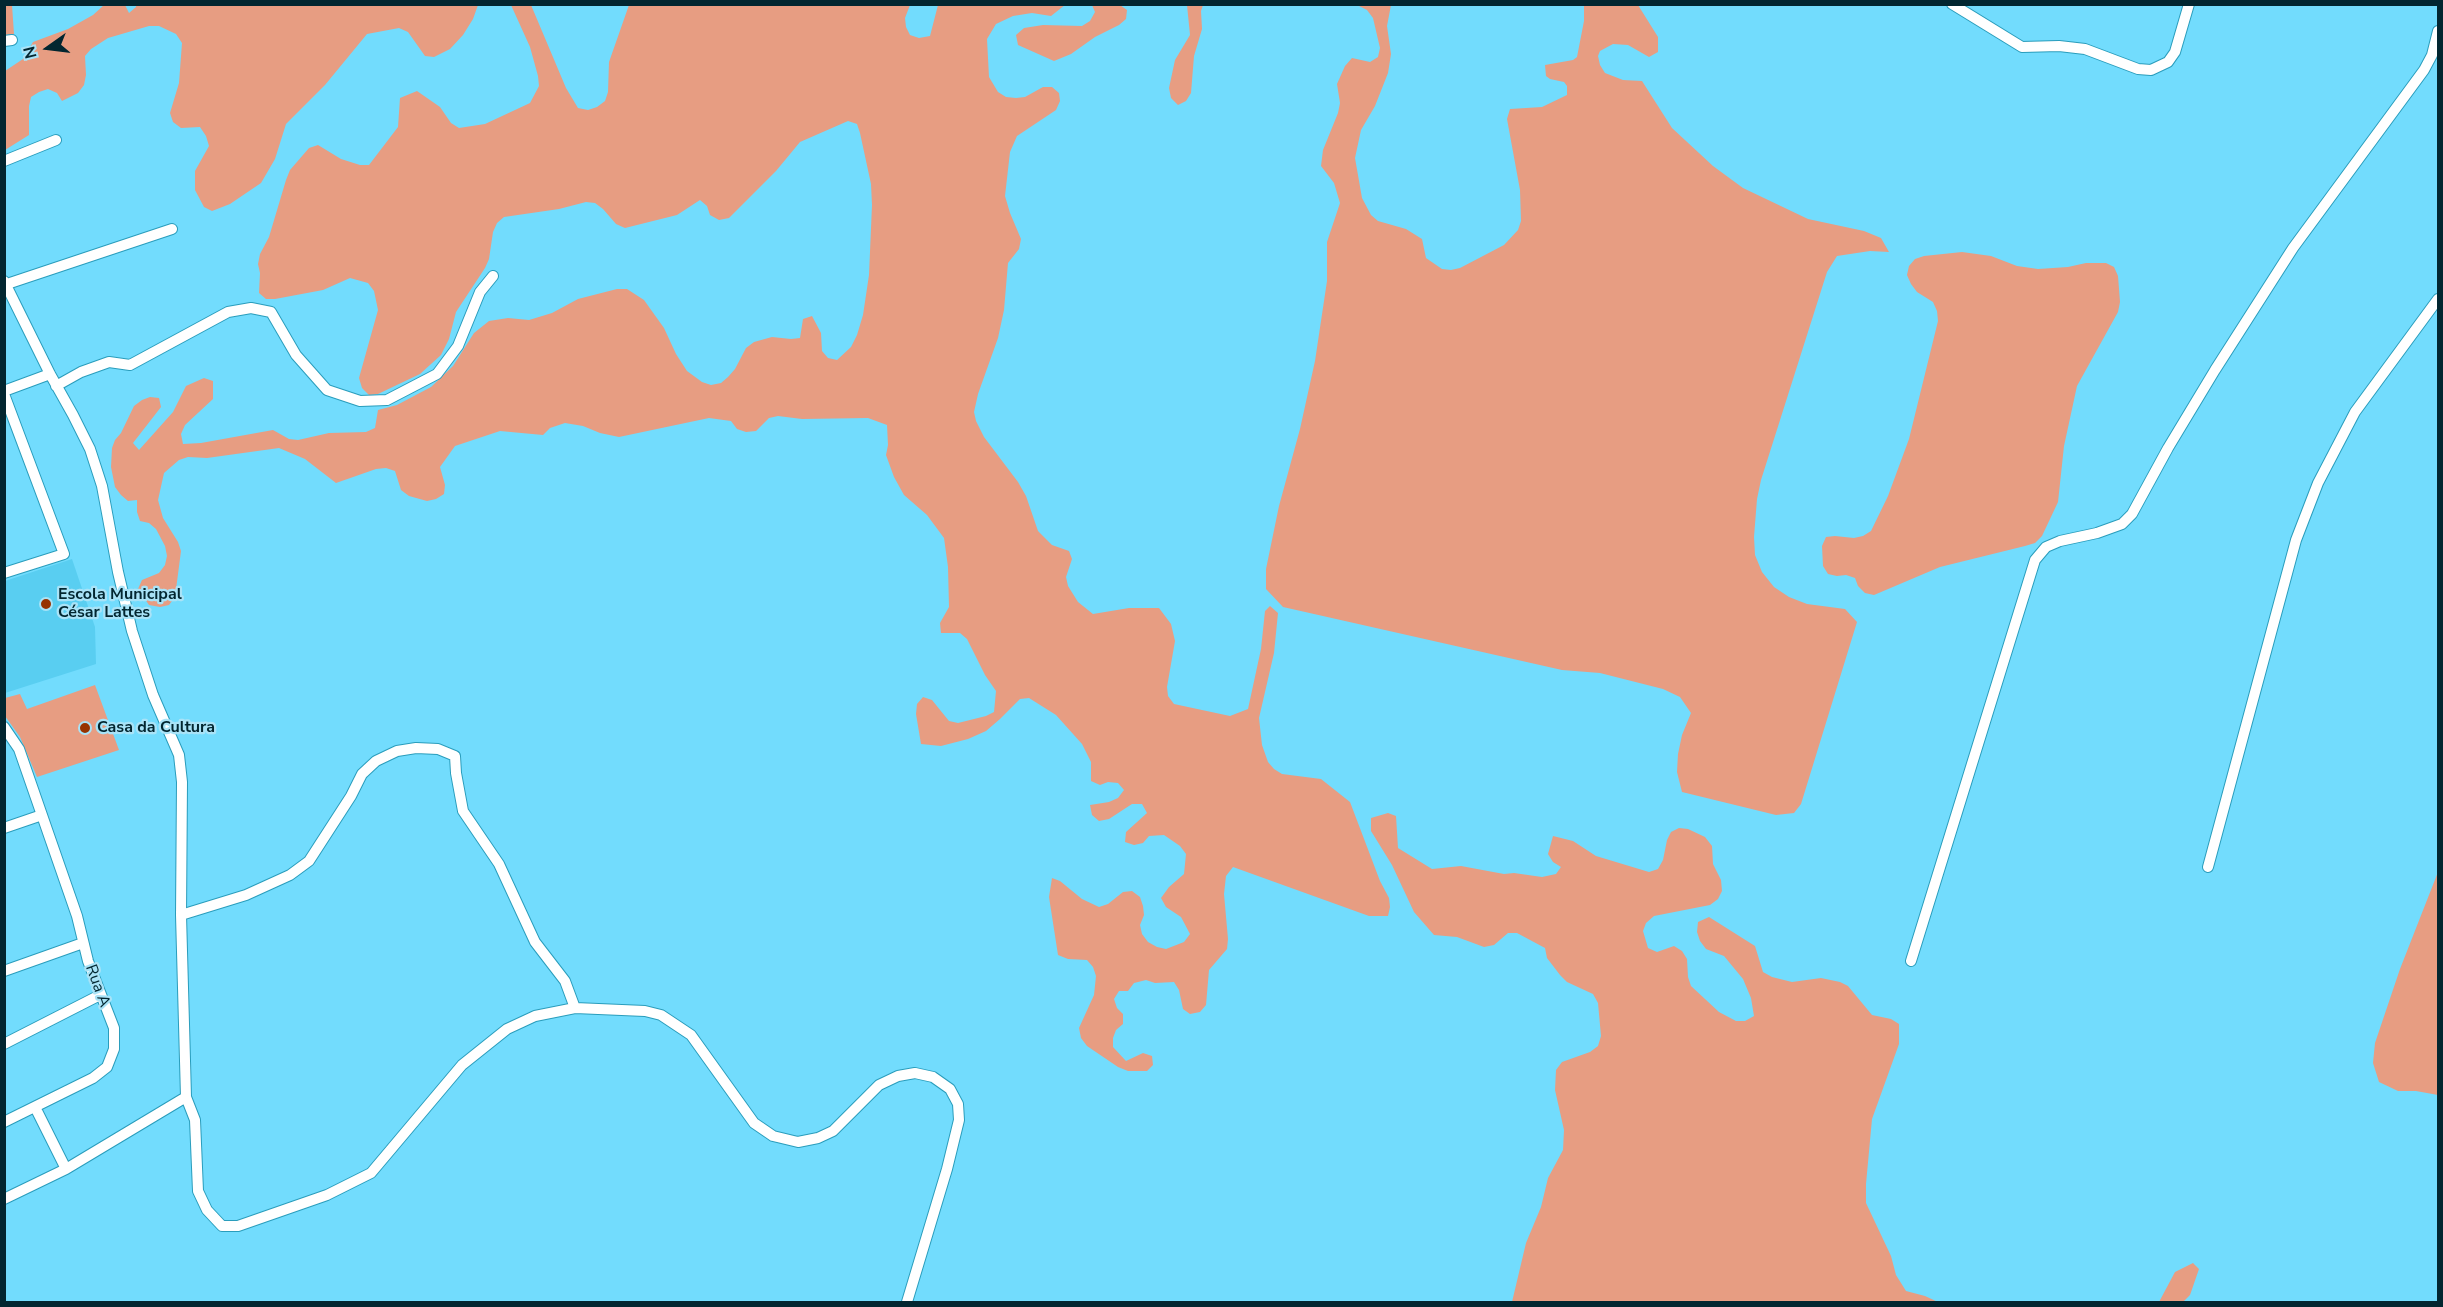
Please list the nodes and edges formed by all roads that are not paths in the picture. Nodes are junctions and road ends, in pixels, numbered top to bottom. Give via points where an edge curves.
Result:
1 (1952, 4) edge
2 (2189, 4) edge
3 (2439, 31) edge
4 (56, 140) dead end
5 (4, 161) edge
6 (172, 228) dead end
7 (493, 276) dead end
8 (5, 283) edge
9 (2439, 299) edge
10 (50, 374) junction
11 (56, 386) junction
12 (4, 392) edge
13 (4, 573) edge
14 (6, 731) edge
15 (42, 815) junction
16 (4, 828) edge
17 (2208, 867) dead end
18 (181, 915) junction
19 (83, 943) junction
20 (1911, 961) dead end
21 (4, 971) edge
22 (100, 996) junction
23 (575, 1008) junction
24 (4, 1044) edge
25 (186, 1097) junction
26 (35, 1107) junction
27 (4, 1122) edge
28 (66, 1169) junction
29 (4, 1199) edge
30 (907, 1302) edge

1 - 2 street via 2022,47 2085,49 2151,70 2168,62 2175,52
3 - 20 street via 2424,70 2293,248 2215,370 2132,514 2122,524 2060,541 2034,560
4 - 5 street
6 - 8 street
7 - 11 street via 480,292 458,346 437,374 387,400 360,401 327,390 296,355 271,312 250,308 228,312 130,365 109,362
8 - 10 street
9 - 17 street via 2355,412 2318,483 2296,540
10 - 11 street
10 - 12 street
11 - 18 street via 90,449 102,486 132,631 179,755
12 - 13 street via 64,554
14 - 15 street, Rua A via 19,749
15 - 16 street
15 - 19 street, Rua A
18 - 23 street via 246,895 290,875 309,861 362,774 376,761 397,751 438,749 455,756 464,811 499,864 535,942 565,981
18 - 25 street
19 - 21 street
19 - 22 street, Rua A
22 - 24 street
22 - 26 street, Rua A via 114,1028 114,1049 107,1067
23 - 25 street via 536,1016 507,1029 462,1065 371,1173 327,1195 238,1226 222,1226 207,1210 198,1191 195,1120
23 - 30 street via 645,1011 677,1024 691,1035 753,1123 773,1136 798,1142 833,1131 879,1085 898,1076 915,1073 945,1084 958,1104 959,1120
25 - 28 street
26 - 27 street
26 - 28 street
28 - 29 street

